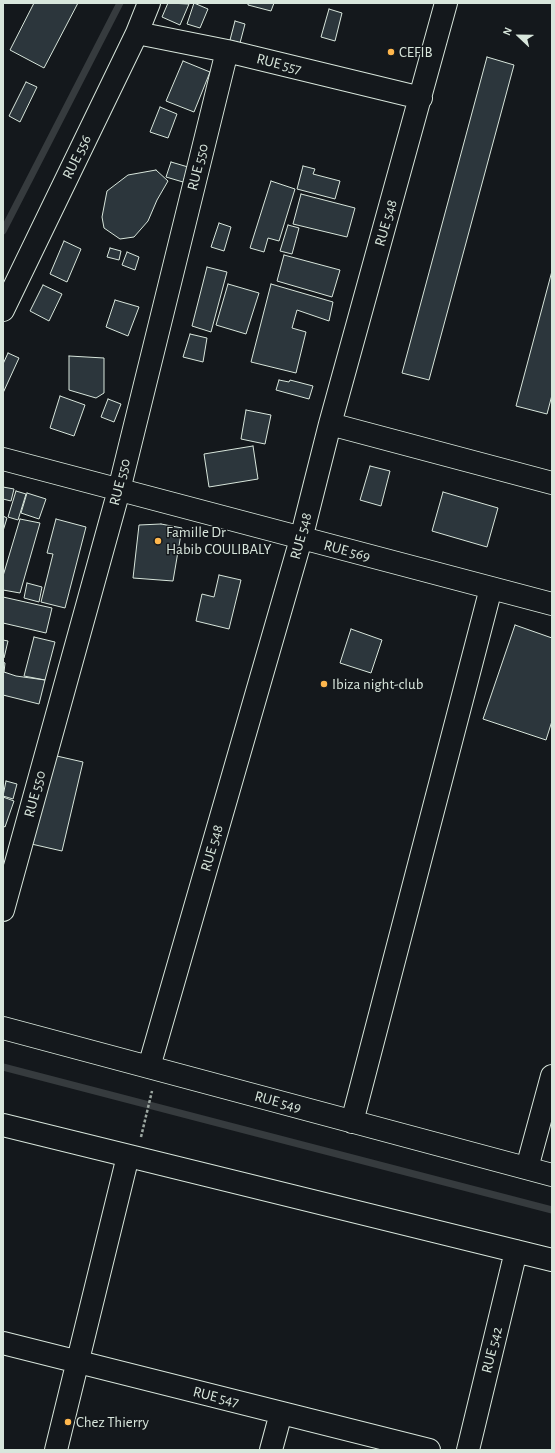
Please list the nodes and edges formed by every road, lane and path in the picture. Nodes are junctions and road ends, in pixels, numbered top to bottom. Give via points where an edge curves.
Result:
1 (149, 3) edge
2 (446, 3) edge
3 (137, 33) junction
4 (227, 51) junction
5 (421, 98) junction
6 (3, 310) edge
7 (330, 424) junction
8 (3, 459) edge
9 (552, 483) edge
10 (119, 490) junction
11 (301, 539) junction
12 (491, 588) junction
13 (552, 604) edge
14 (3, 910) edge
15 (3, 1028) edge
16 (149, 1067) junction
17 (552, 1076) edge
18 (151, 1096) dead end
19 (352, 1122) junction
20 (3, 1125) edge
21 (143, 1126) dead end
22 (128, 1156) junction
23 (527, 1168) junction
24 (552, 1175) edge
25 (516, 1251) junction
26 (552, 1260) edge
27 (3, 1343) edge
28 (77, 1363) junction
29 (280, 1413) junction
30 (56, 1450) edge
31 (271, 1450) edge
32 (430, 1450) edge
33 (468, 1450) edge

1 - 3 street, RUE 556
2 - 5 street, RUE 548
3 - 4 street, RUE 557
3 - 6 street, RUE 556
4 - 5 street, RUE 557
4 - 10 street, RUE 550
5 - 7 street, RUE 548
7 - 9 street
7 - 11 street, RUE 548
8 - 10 street, RUE 569
10 - 11 street, RUE 569
10 - 14 street, RUE 550
11 - 12 street, RUE 569
11 - 16 street, RUE 548
12 - 13 street, RUE 569
12 - 19 street
15 - 16 street, RUE 549
16 - 19 street, RUE 549
17 - 23 street
18 - 21 path
19 - 23 street, RUE 549
20 - 22 street
22 - 25 street
22 - 28 street
23 - 24 street, RUE 549
25 - 26 street
25 - 33 street, RUE 542
27 - 28 street, RUE 547
28 - 29 street, RUE 547
28 - 30 street
29 - 31 street
29 - 32 street, RUE 547

